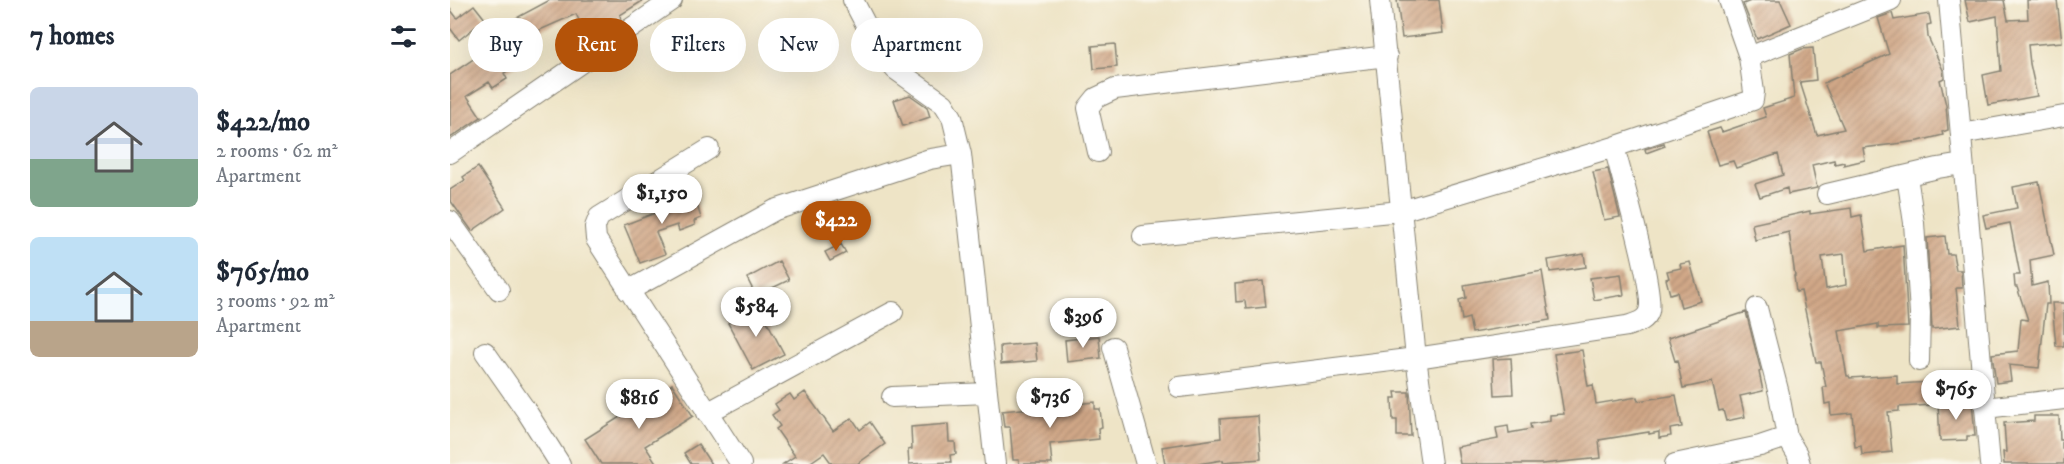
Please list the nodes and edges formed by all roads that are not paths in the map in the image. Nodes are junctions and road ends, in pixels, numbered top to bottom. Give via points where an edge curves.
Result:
1 (672, 0) edge
2 (853, 0) edge
3 (1380, 0) edge
4 (1730, 0) edge
5 (1891, 0) edge
6 (1949, 0) edge
7 (1387, 56) junction
8 (1749, 57) junction
9 (2064, 116) edge
10 (1961, 134) junction
11 (1614, 147) junction
12 (709, 149) dead end
13 (1098, 152) dead end
14 (450, 153) edge
15 (961, 153) junction
16 (1962, 164) junction
17 (1907, 176) junction
18 (1827, 194) dead end
19 (1401, 210) junction
20 (450, 221) edge
21 (1143, 236) dead end
22 (499, 290) dead end
23 (628, 291) junction
24 (1757, 308) dead end
25 (893, 312) dead end
26 (1113, 347) dead end
27 (484, 351) dead end
28 (1416, 358) junction
29 (1919, 361) dead end
30 (1179, 387) dead end
31 (987, 393) junction
32 (892, 397) dead end
33 (2064, 399) edge
34 (1985, 408) junction
35 (707, 413) junction
36 (1787, 437) junction
37 (560, 464) edge
38 (741, 464) edge
39 (995, 464) edge
40 (1146, 464) edge
41 (1431, 464) edge
42 (1674, 464) edge
43 (1800, 464) edge
44 (1990, 464) edge

1 - 14 street
2 - 15 street via 879,50 895,69 944,104 952,117
3 - 7 street
4 - 8 street
5 - 8 street
6 - 10 street
7 - 13 street via 1115,89 1096,98 1088,108
7 - 19 street
8 - 11 street via 1753,99
9 - 10 street
10 - 16 street
11 - 19 street
11 - 28 street via 1647,282 1649,312 1644,320 1627,326
12 - 23 street via 599,218 596,239
15 - 23 street via 930,159 775,210
15 - 31 street
16 - 17 street
16 - 34 street
17 - 18 street
17 - 29 street via 1920,313
19 - 21 street
19 - 28 street
20 - 22 street
23 - 35 street
24 - 36 street
25 - 35 street
26 - 40 street
27 - 37 street
28 - 30 street
28 - 41 street
31 - 32 street
31 - 39 street
33 - 34 street
34 - 44 street
35 - 38 street
36 - 42 street
36 - 43 street

